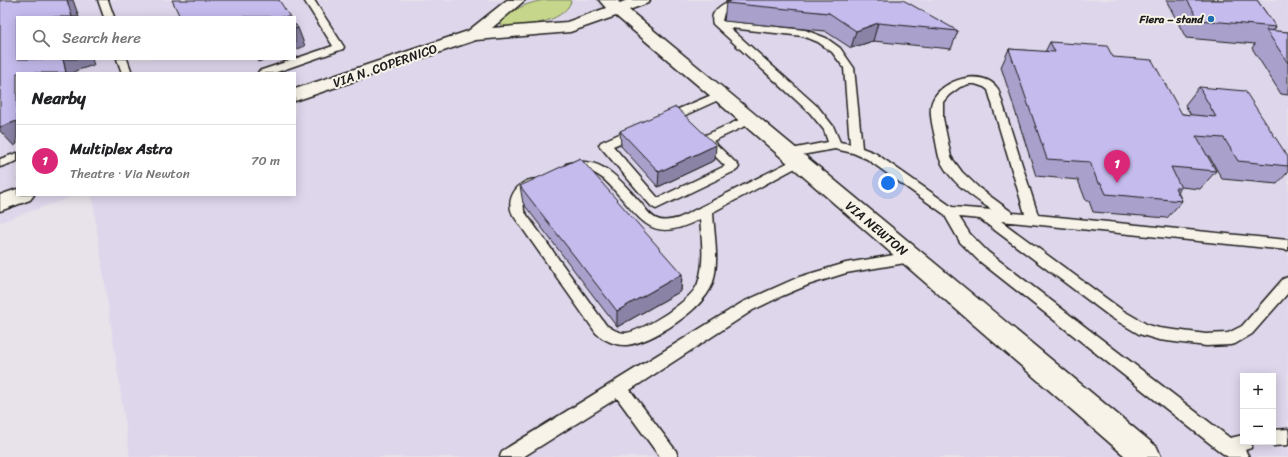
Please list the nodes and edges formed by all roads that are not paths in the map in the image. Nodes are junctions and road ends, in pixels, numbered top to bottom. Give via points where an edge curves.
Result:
1 (103, 0) edge
2 (309, 0) edge
3 (517, 0) edge
4 (642, 0) edge
5 (738, 0) edge
6 (613, 5) edge
7 (109, 16) edge
8 (718, 24) junction
9 (474, 35) junction
10 (122, 60) edge
11 (127, 72) edge
12 (266, 72) edge
13 (296, 95) edge
14 (721, 95) junction
15 (678, 113) junction
16 (750, 120) junction
17 (658, 122) edge
18 (645, 128) edge
19 (705, 140) junction
20 (835, 145) junction
21 (856, 150) junction
22 (16, 157) edge
23 (794, 157) junction
24 (0, 163) edge
25 (559, 172) edge
26 (546, 178) edge
27 (20, 196) edge
28 (0, 204) edge
29 (706, 210) junction
30 (949, 212) junction
31 (984, 215) junction
32 (1011, 218) junction
33 (1033, 220) junction
34 (1288, 246) edge
35 (912, 257) junction
36 (1288, 283) edge
37 (619, 388) junction
38 (1288, 437) edge
39 (1276, 438) edge
40 (1240, 443) edge
41 (1228, 447) junction
42 (508, 457) edge
43 (670, 457) edge
44 (1147, 457) edge
45 (1241, 457) edge

1 - 7 lane
2 - 12 lane via 339,47
3 - 9 street
4 - 6 street
5 - 8 lane via 720,10 716,16
6 - 9 street via 570,27
6 - 14 street, VIA NEWTON
8 - 20 lane via 814,110 826,126
8 - 21 lane via 805,33 822,40 836,50 846,61 849,72
9 - 13 street, VIA N. COPERNICO
10 - 11 lane
14 - 15 lane
14 - 16 street, VIA NEWTON
15 - 17 lane
15 - 19 lane
16 - 19 lane
16 - 23 street, VIA NEWTON
18 - 19 lane via 605,146 656,204 733,167
20 - 21 lane
20 - 23 lane
21 - 30 lane via 878,160
22 - 24 lane
23 - 29 lane
23 - 35 street, VIA NEWTON
25 - 29 lane via 580,165 601,170 645,217 655,224 676,224
26 - 29 lane via 518,194 518,212 601,329 613,337 626,339 642,334 688,306 699,295 706,282 709,266
27 - 28 street
30 - 31 lane
30 - 41 lane via 965,238 983,256
31 - 32 lane
31 - 36 lane via 1117,314 1144,330 1159,334 1206,340 1230,339 1247,330
32 - 33 lane
32 - 33 lane via 962,180 945,157 937,103 951,87 961,81 976,80 993,90
33 - 34 lane
35 - 37 lane via 846,268 777,292 748,306
35 - 44 street, VIA NEWTON
37 - 42 lane
37 - 43 lane
38 - 39 lane
40 - 41 lane
41 - 45 lane

